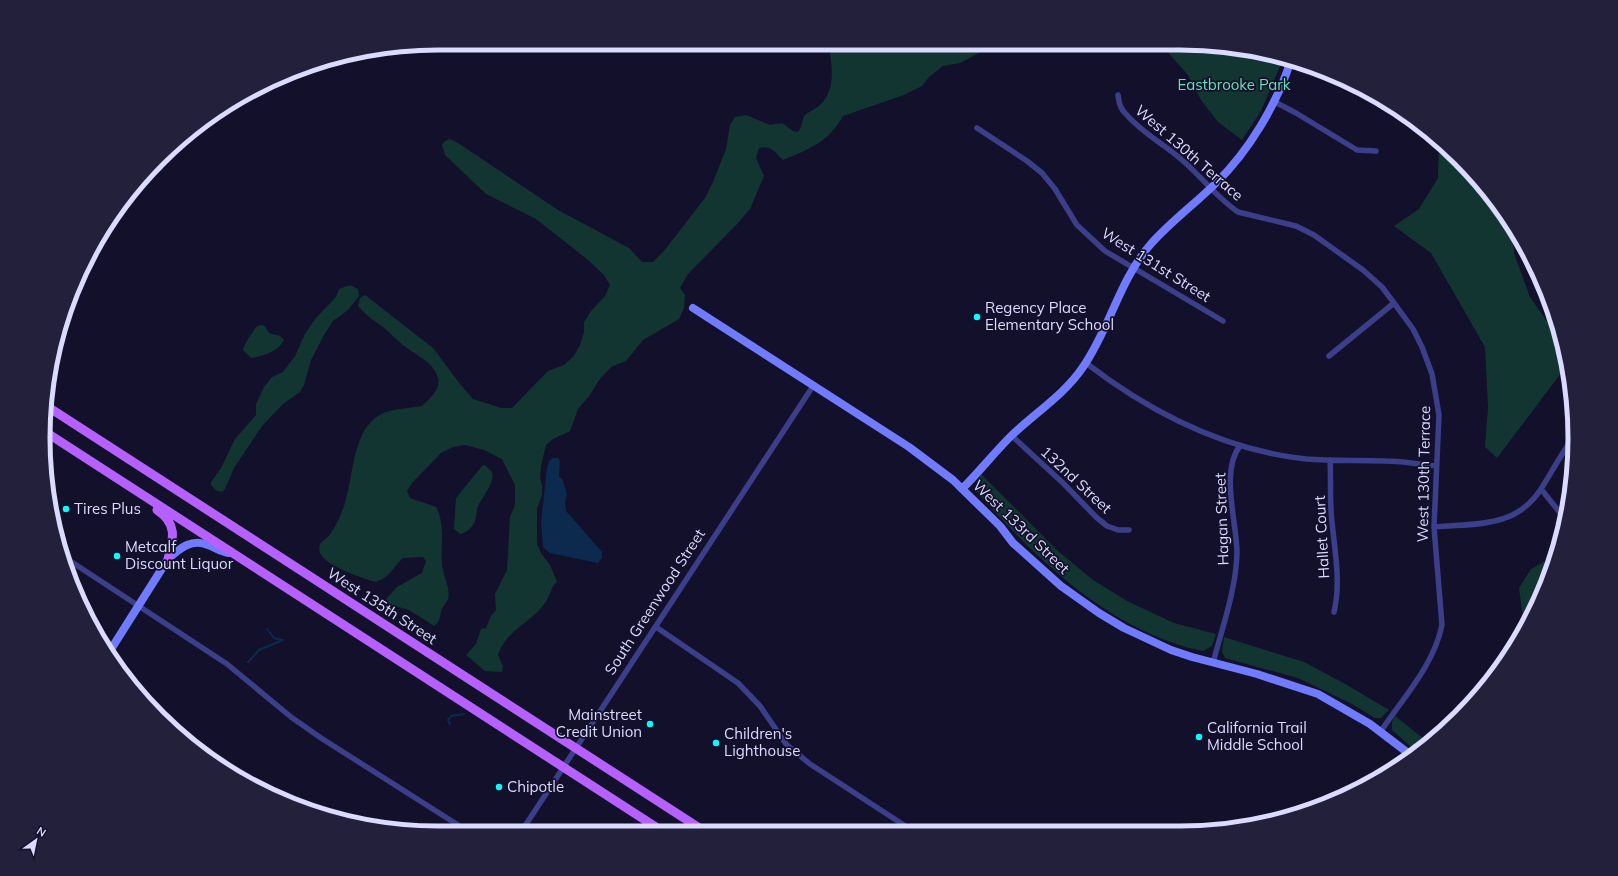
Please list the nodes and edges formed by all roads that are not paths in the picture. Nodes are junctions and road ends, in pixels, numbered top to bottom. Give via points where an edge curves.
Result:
1 (1288, 66) edge
2 (1118, 95) dead end
3 (1273, 100) junction
4 (977, 128) dead end
5 (1376, 151) dead end
6 (1211, 188) junction
7 (1133, 267) junction
8 (1394, 303) junction
9 (693, 308) dead end
10 (1223, 321) dead end
11 (1329, 356) dead end
12 (1086, 363) junction
13 (813, 386) junction
14 (51, 409) edge
15 (50, 435) edge
16 (1012, 436) junction
17 (58, 440) junction
18 (1240, 446) junction
19 (1568, 447) edge
20 (1330, 460) junction
21 (1436, 466) junction
22 (1541, 489) junction
23 (962, 490) junction
24 (1561, 515) edge
25 (1434, 527) junction
26 (1129, 530) dead end
27 (233, 553) junction
28 (168, 559) junction
29 (70, 561) edge
30 (139, 605) junction
31 (1334, 612) dead end
32 (656, 627) junction
33 (112, 648) edge
34 (1213, 663) junction
35 (1381, 731) junction
36 (577, 748) junction
37 (1408, 752) edge
38 (564, 768) junction
39 (460, 826) edge
40 (525, 826) edge
41 (654, 826) edge
42 (696, 826) edge
43 (905, 826) edge

1 - 3 street
2 - 6 street, West 130th Terrace via 1121,109 1125,114
3 - 5 street via 1357,150
3 - 6 street via 1241,154
4 - 7 street, West 131st Street via 1042,173 1077,225 1105,251
6 - 7 street via 1162,233
6 - 8 street, West 130th Terrace via 1222,201 1238,212 1296,226 1314,235 1363,270 1382,287
7 - 10 street, West 131st Street
7 - 12 street via 1117,296 1100,339
8 - 11 street
8 - 21 street, West 130th Terrace via 1413,329 1432,374 1439,416
9 - 13 street, West 133rd Street
12 - 16 street via 1069,385
12 - 18 street via 1122,390 1166,416 1202,433
13 - 23 street, West 133rd Street via 909,448
13 - 32 street, South Greenwood Street
14 - 36 main road, West 135th Street
15 - 17 main road
16 - 23 street
16 - 26 street, 132nd Street via 1096,517 1112,528
17 - 27 main road
17 - 28 main road via 59,446 168,519 173,528
18 - 20 street via 1288,456
18 - 34 street, Hagan Street via 1234,453 1232,468 1237,553 1235,571
19 - 22 street
20 - 21 street via 1386,461
20 - 31 street, Hallet Court via 1336,568
21 - 25 street, West 130th Terrace
22 - 24 street
22 - 25 street via 1523,510 1504,520
23 - 34 street, West 133rd Street via 1038,566 1089,606 1146,639
25 - 35 street, West 130th Terrace via 1442,619 1439,638 1430,659
27 - 28 street via 196,542 188,544
27 - 38 main road
28 - 30 street
29 - 30 street
30 - 33 street
30 - 39 street via 227,664 291,717 321,738
32 - 36 street, South Greenwood Street
32 - 43 street via 738,683 760,706 786,744 810,764
34 - 35 street, West 133rd Street via 1297,686 1354,713
35 - 37 street, West 133rd Street
36 - 38 street, South Greenwood Street
36 - 42 main road, West 135th Street
38 - 40 street, South Greenwood Street
38 - 41 main road

